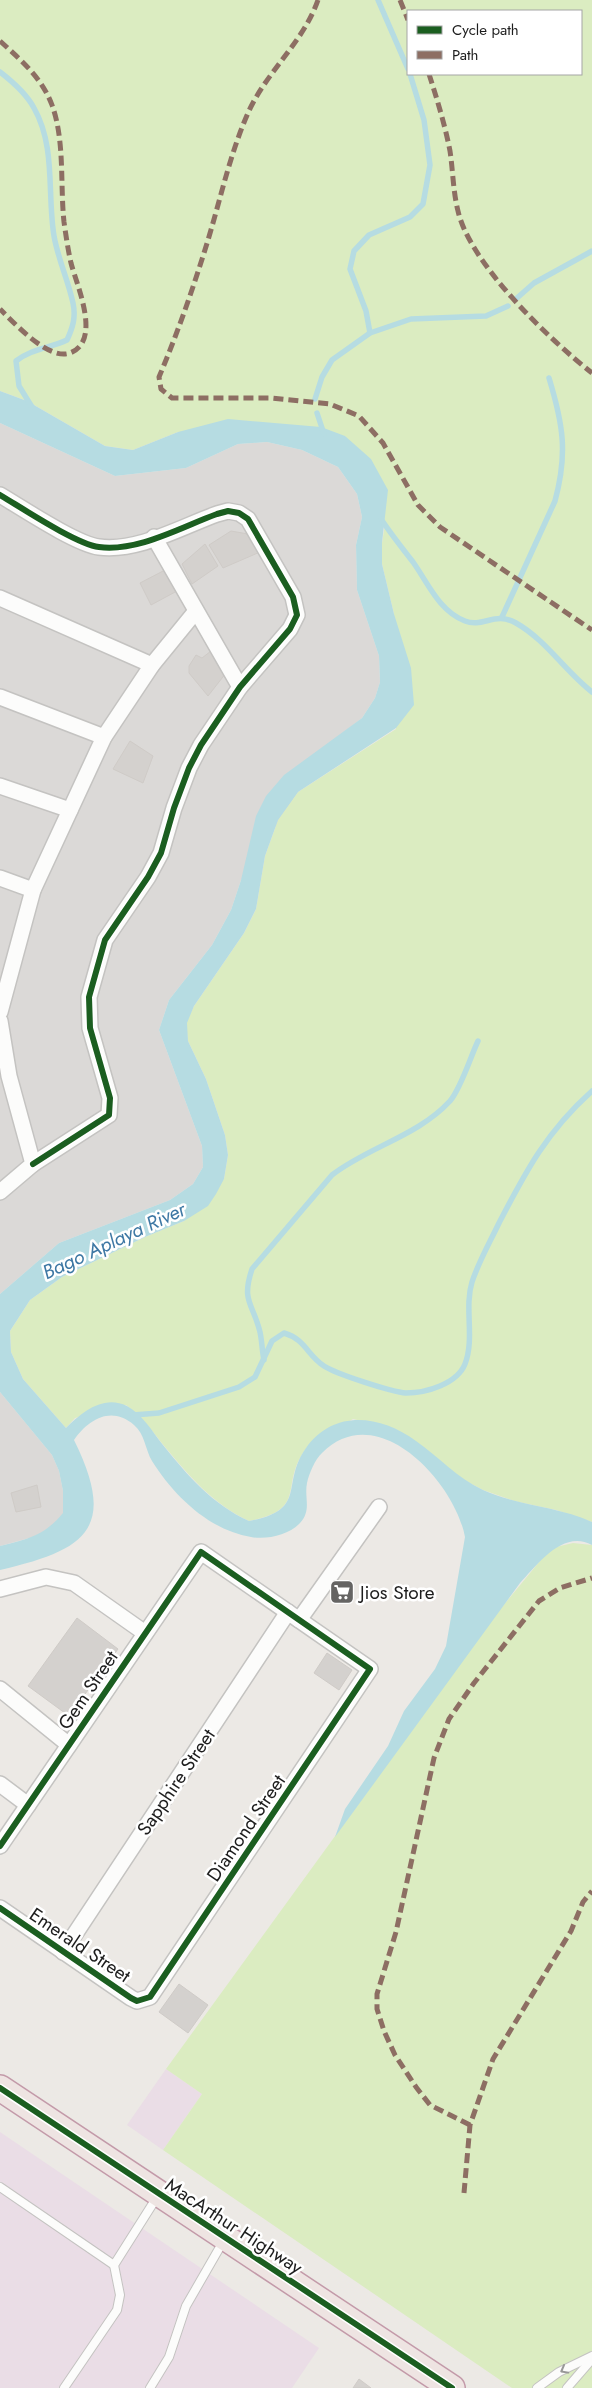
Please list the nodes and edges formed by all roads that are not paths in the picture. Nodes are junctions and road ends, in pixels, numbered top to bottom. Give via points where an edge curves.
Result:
1 (0, 495) edge
2 (154, 537) junction
3 (0, 598) edge
4 (196, 611) junction
5 (152, 665) junction
6 (240, 687) junction
7 (0, 697) edge
8 (104, 737) junction
9 (0, 786) edge
10 (70, 810) junction
11 (0, 878) edge
12 (33, 890) junction
13 (4, 972) edge
14 (0, 1012) edge
15 (0, 1021) edge
16 (2, 1045) edge
17 (4, 1079) edge
18 (33, 1164) junction
19 (0, 1192) edge
20 (379, 1507) dead end
21 (0, 1589) edge
22 (294, 1616) junction
23 (145, 1634) junction
24 (0, 1689) edge
25 (69, 1745) junction
26 (0, 1784) edge
27 (28, 1805) junction
28 (0, 1846) edge
29 (0, 1908) edge
30 (63, 1952) junction
31 (144, 2000) joint
32 (0, 2088) edge
33 (0, 2187) edge
34 (159, 2194) junction
35 (225, 2238) junction
36 (114, 2265) junction
37 (592, 2357) edge
38 (64, 2388) edge
39 (150, 2388) edge
40 (452, 2388) edge
41 (537, 2388) edge
42 (567, 2388) edge

1 - 2 street via 97,547 116,548
2 - 4 street
2 - 6 street via 228,511 248,519 257,532 293,597 297,615 290,629
3 - 5 street
4 - 5 street
4 - 6 street
5 - 8 street
6 - 18 street via 189,768 161,853 105,940 89,997 90,1020 110,1098 109,1115
7 - 8 street
8 - 10 street
9 - 10 street
10 - 12 street
11 - 12 street
12 - 13 street
13 - 14 street
15 - 16 street
16 - 17 street
17 - 18 street
18 - 19 street
20 - 22 street, Sapphire Street
21 - 23 street via 46,1578 74,1583
22 - 23 street, Gem Street via 201,1552
22 - 30 street, Sapphire Street
22 - 31 street, Diamond Street via 370,1669 155,1992
23 - 25 street, Gem Street
24 - 25 street
25 - 27 street, Gem Street
26 - 27 street
27 - 28 street, Gem Street
29 - 30 street, Emerald Street
30 - 31 street, Emerald Street via 131,1998
32 - 34 highway, MacArthur Highway
33 - 36 lane
34 - 35 highway, MacArthur Highway
34 - 36 lane
35 - 39 lane via 186,2306 169,2357
35 - 40 highway, MacArthur Highway
36 - 38 lane via 120,2295 117,2310
37 -> 41 lane via 559,2372
37 - 42 lane

